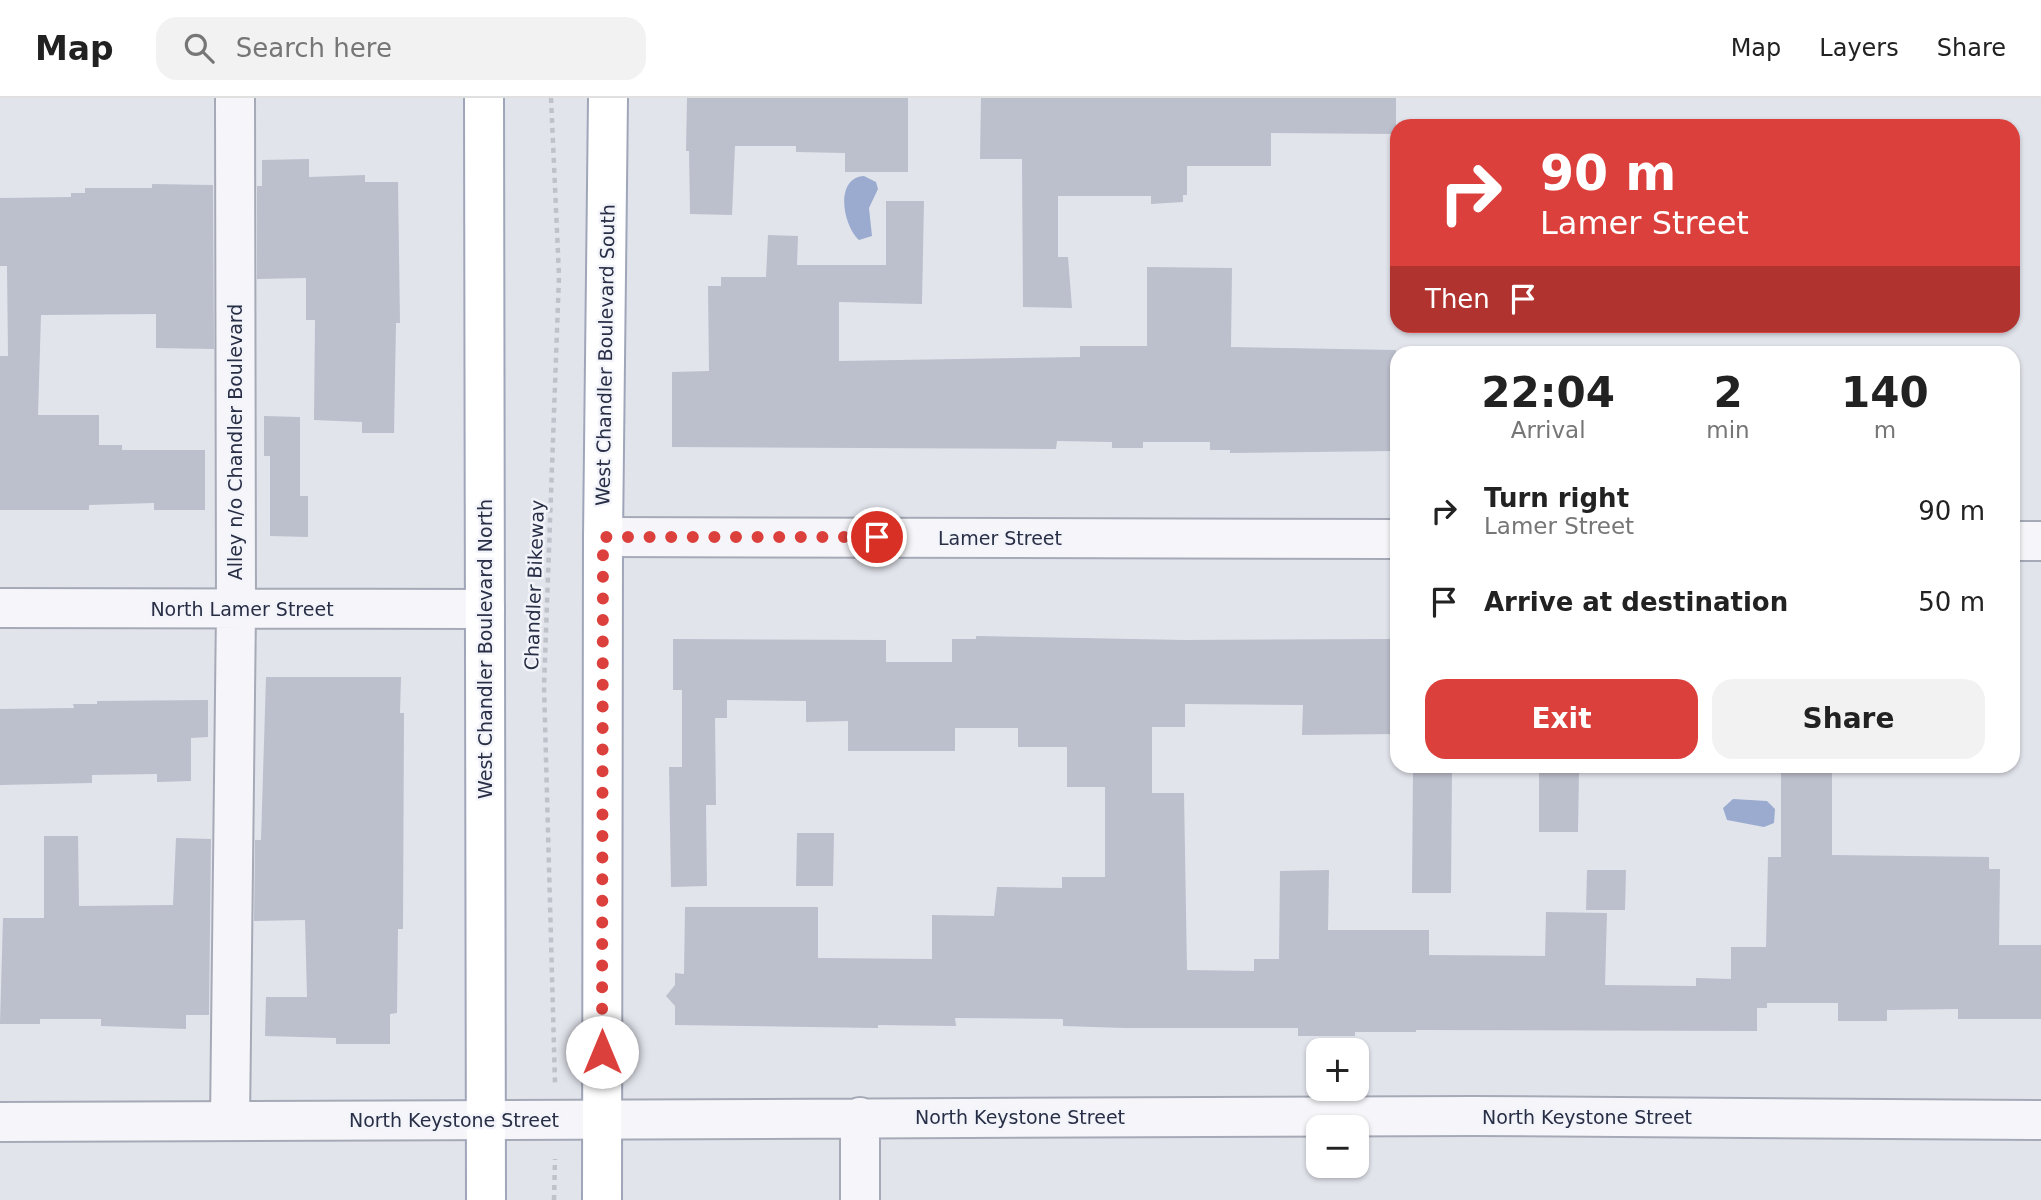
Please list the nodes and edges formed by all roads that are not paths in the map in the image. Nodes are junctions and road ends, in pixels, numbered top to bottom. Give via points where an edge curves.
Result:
1 (235, 98) edge
2 (484, 98) edge
3 (608, 98) edge
4 (603, 537) junction
5 (1390, 539) edge
6 (2020, 541) edge
7 (2041, 541) edge
8 (0, 608) edge
9 (485, 609) junction
10 (236, 610) junction
11 (860, 1117) junction
12 (487, 1119) junction
13 (601, 1119) junction
14 (2041, 1120) edge
15 (230, 1121) junction
16 (0, 1122) edge
17 (486, 1200) edge
18 (602, 1200) edge
19 (860, 1200) edge

1 - 10 street, Alley n/o Chandler Boulevard
2 - 9 main road, West Chandler Boulevard North
3 - 4 main road, West Chandler Boulevard South
4 - 5 street, Lamer Street
4 - 13 main road, West Chandler Boulevard South
6 - 7 street
8 - 10 street, North Lamer Street
9 - 10 street, North Lamer Street
9 - 12 main road, West Chandler Boulevard North
10 - 15 street, Alley n/o Chandler Boulevard
11 - 13 street, North Keystone Street
11 - 14 street, North Keystone Street
11 - 19 street
12 - 13 street, North Keystone Street
12 - 15 street, North Keystone Street
12 - 17 main road, West Chandler Boulevard North
13 - 18 main road, West Chandler Boulevard South
15 - 16 street, North Keystone Street

